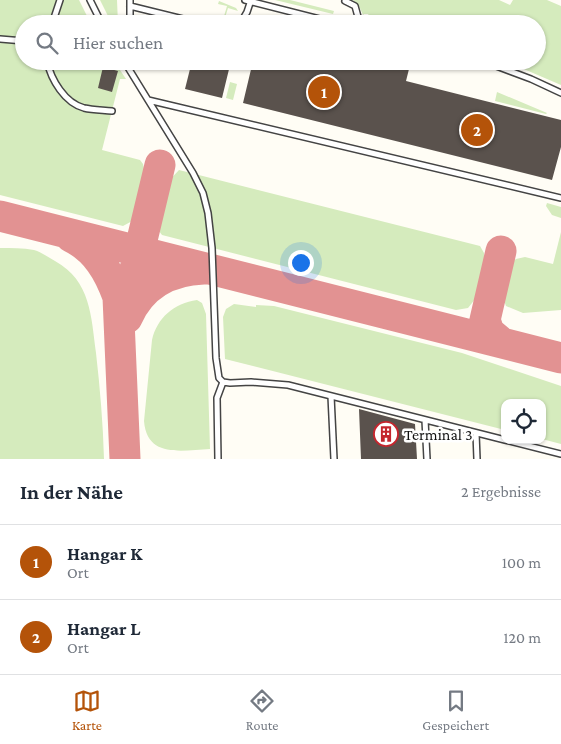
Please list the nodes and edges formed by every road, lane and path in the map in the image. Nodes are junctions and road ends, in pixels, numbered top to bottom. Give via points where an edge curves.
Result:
1 (60, 0) edge
2 (90, 0) edge
3 (249, 0) edge
4 (345, 1) edge
5 (130, 3) edge
6 (55, 15) edge
7 (98, 15) edge
8 (172, 15) edge
9 (245, 15) edge
10 (305, 15) edge
11 (358, 15) edge
12 (0, 39) edge
13 (15, 40) edge
14 (50, 70) edge
15 (129, 70) edge
16 (507, 70) edge
17 (561, 93) edge
18 (148, 100) junction
19 (112, 111) dead end
20 (561, 198) edge
21 (223, 382) junction
22 (331, 396) junction
23 (425, 420) junction
24 (476, 433) junction
25 (501, 439) edge
26 (521, 444) edge
27 (561, 454) edge
28 (218, 459) edge
29 (334, 459) edge
30 (427, 459) edge
31 (477, 459) edge

1 - 6 lane
2 - 7 lane
3 - 9 lane
3 - 10 lane
4 - 11 lane via 355,6
5 - 8 lane
12 - 13 lane
14 - 19 lane via 59,89 74,104
15 - 18 lane
16 - 17 lane
18 - 20 lane
18 - 21 lane via 203,193 212,248 216,369
21 - 22 lane via 288,385
21 - 28 lane via 218,395
22 - 23 lane
22 - 29 lane
23 - 24 lane
23 - 30 lane
24 - 25 lane
24 - 31 lane
26 - 27 lane

